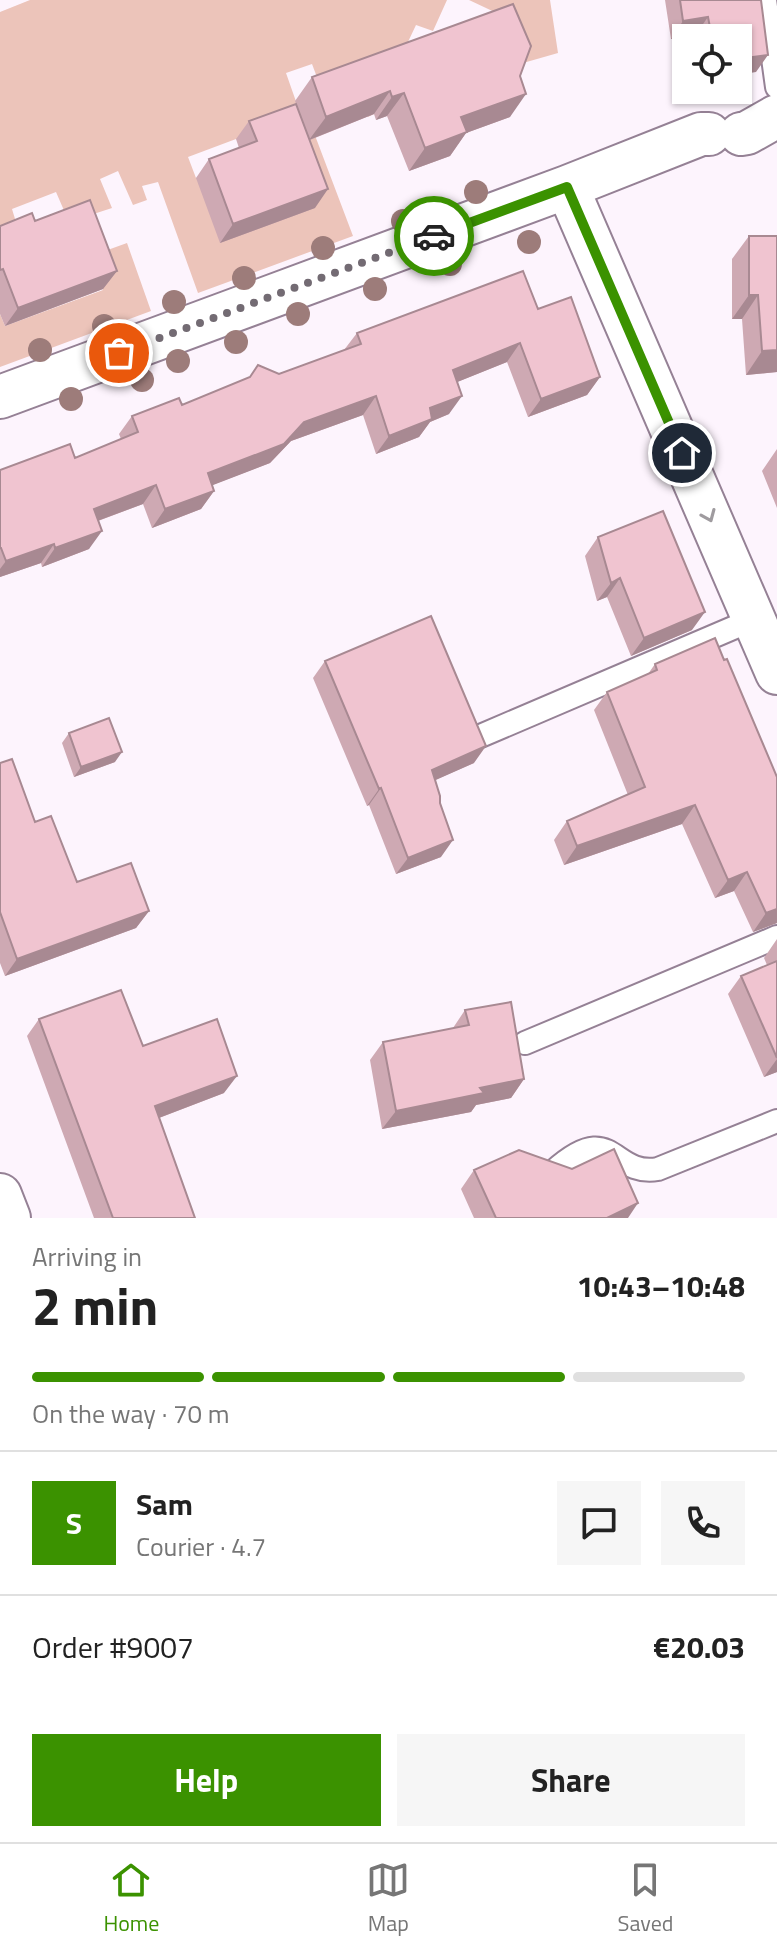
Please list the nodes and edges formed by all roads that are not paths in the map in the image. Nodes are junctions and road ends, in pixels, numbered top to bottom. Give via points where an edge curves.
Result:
1 (765, 0) edge
2 (758, 120) edge
3 (567, 187) junction
4 (0, 397) edge
5 (754, 619) junction
6 (777, 673) edge
7 (478, 737) edge
8 (777, 937) edge
9 (525, 1043) dead end
10 (777, 1121) edge
11 (553, 1172) edge
12 (0, 1195) edge
13 (9, 1218) edge

1 - 2 lane
2 - 3 street via 701,134
3 - 4 street
3 -> 5 street
5 - 6 street
5 - 7 lane
8 - 9 lane
10 - 11 lane via 658,1169 644,1171 598,1149 577,1154
12 - 13 street

